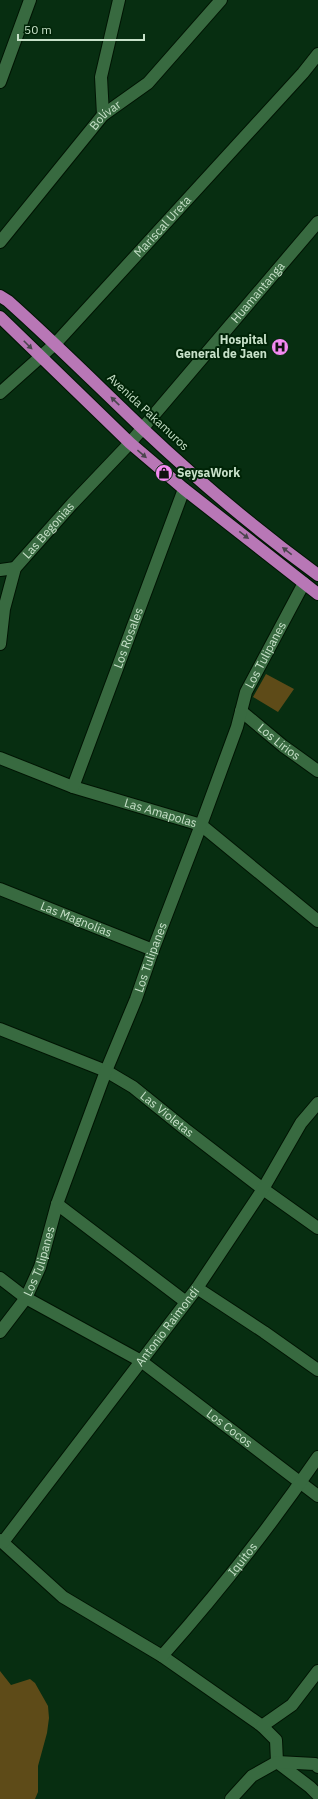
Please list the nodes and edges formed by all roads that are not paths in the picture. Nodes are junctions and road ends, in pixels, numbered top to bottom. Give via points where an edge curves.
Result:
1 (30, 0) edge
2 (119, 0) edge
3 (221, 0) edge
4 (318, 54) edge
5 (0, 82) edge
6 (103, 115) junction
7 (318, 222) edge
8 (0, 242) edge
9 (0, 296) edge
10 (0, 317) edge
11 (56, 343) junction
12 (40, 357) junction
13 (0, 393) edge
14 (136, 436) junction
15 (184, 489) junction
16 (15, 568) junction
17 (0, 570) edge
18 (318, 575) edge
19 (304, 583) junction
20 (318, 594) edge
21 (0, 644) edge
22 (241, 711) junction
23 (0, 758) edge
24 (318, 771) edge
25 (73, 787) junction
26 (201, 825) junction
27 (0, 889) edge
28 (318, 921) edge
29 (153, 950) junction
30 (0, 1029) edge
31 (106, 1071) junction
32 (318, 1102) edge
33 (263, 1189) junction
34 (57, 1204) junction
35 (318, 1228) edge
36 (0, 1278) edge
37 (197, 1288) junction
38 (26, 1298) junction
39 (186, 1302) junction
40 (0, 1332) edge
41 (141, 1360) junction
42 (318, 1370) edge
43 (318, 1457) edge
44 (301, 1483) junction
45 (318, 1496) edge
46 (1, 1541) edge
47 (162, 1656) junction
48 (318, 1671) edge
49 (262, 1726) junction
50 (277, 1762) junction
51 (318, 1767) edge
52 (315, 1790) edge
53 (231, 1799) edge

1 - 5 street
2 - 6 street via 101,77
3 - 6 street, Bolívar via 148,83
4 - 11 street, Mariscal Ureta
6 - 8 street, Bolívar
7 - 14 street, Huamantanga
9 - 11 highway, Avenida Pakamuros
10 -> 12 highway, Avenida Pakamuros
11 - 12 street, Mariscal Ureta
14 -> 11 highway, Avenida Pakamuros
12 - 13 street, Mariscal Ureta
12 - 14 highway, Avenida Pakamuros
14 -> 15 highway, Avenida Pakamuros
14 - 16 street, Las Begonias
18 -> 14 highway, Avenida Pakamuros
15 -> 19 highway, Avenida Pakamuros
15 - 25 street, Los Rosales
16 - 17 street
16 - 21 street, Las Begonias via 4,609
19 - 20 highway, Avenida Pakamuros
19 - 22 street, Los Tulipanes via 246,692
22 - 24 street, Los Lirios
22 - 26 street, Los Tulipanes
23 - 25 street, Las Amapolas
25 - 26 street, Las Amapolas
26 - 28 street, Las Amapolas
26 - 29 street, Los Tulipanes
27 - 29 street, Las Magnolias
29 - 31 street, Los Tulipanes
30 - 31 street, Las Violetas
31 - 33 street, Las Violetas via 133,1087
31 - 34 street, Los Tulipanes
32 - 33 street, Antonio Raimondi via 301,1123
33 - 35 street, Las Violetas
33 - 37 street, Antonio Raimondi
34 - 38 street, Los Tulipanes via 40,1267
34 - 39 street
36 - 38 street
37 - 39 street, Antonio Raimondi
37 - 42 street
38 - 40 street, Los Tulipanes
38 - 41 street, Los Cocos
39 - 41 street, Antonio Raimondi
41 - 44 street, Los Cocos
41 - 46 street, Antonio Raimondi
43 - 44 street, Iquitos
44 - 45 street, Los Cocos
44 - 47 street, Iquitos via 240,1564
46 - 47 street via 64,1597
47 - 49 street
48 - 49 street via 292,1705
49 - 50 street via 276,1740
50 - 51 street via 315,1764
50 - 52 street
50 - 53 street via 252,1776

